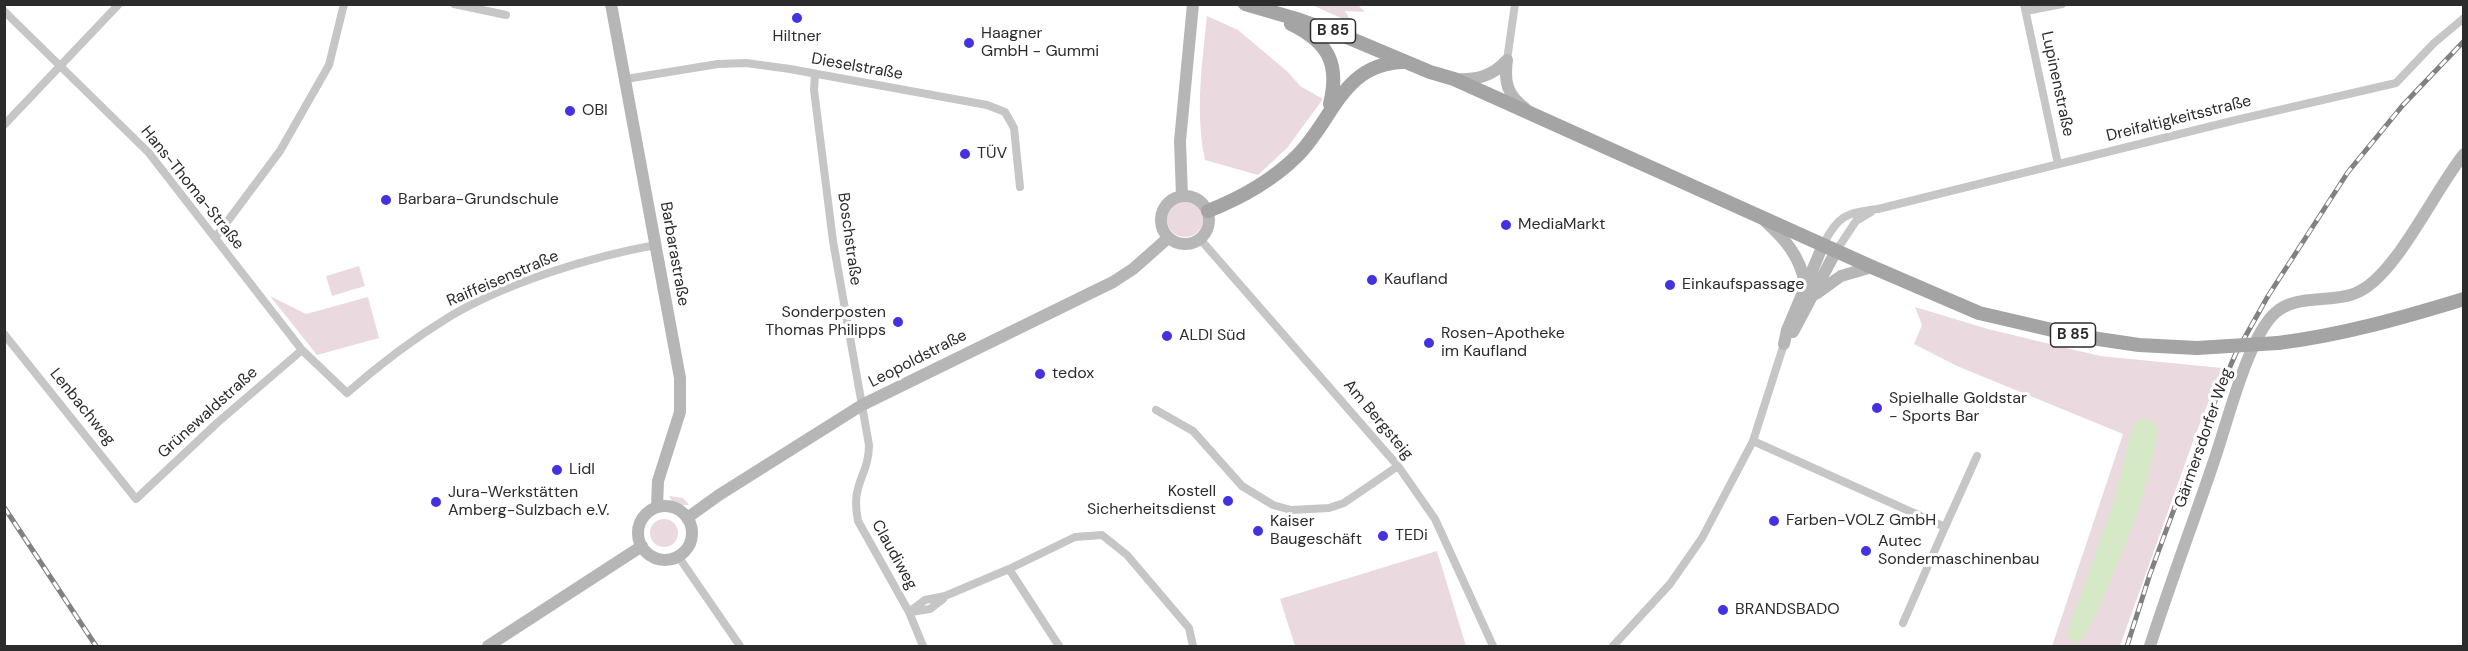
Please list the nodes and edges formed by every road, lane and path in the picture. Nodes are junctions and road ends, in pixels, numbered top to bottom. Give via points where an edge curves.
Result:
1 (119, 4) edge
2 (344, 4) edge
3 (454, 4) edge
4 (611, 4) edge
5 (1193, 4) edge
6 (1275, 4) edge
7 (1515, 4) edge
8 (2062, 4) edge
9 (1251, 6) edge
10 (2025, 8) edge
11 (4, 11) edge
12 (506, 15) dead end
13 (2463, 18) edge
14 (1507, 60) junction
15 (1407, 62) junction
16 (61, 66) junction
17 (815, 75) junction
18 (1452, 78) junction
19 (626, 79) junction
20 (1328, 115) junction
21 (1536, 116) junction
22 (4, 125) edge
23 (2463, 154) edge
24 (2058, 164) junction
25 (1020, 187) dead end
26 (1182, 196) junction
27 (1878, 209) junction
28 (1208, 211) junction
29 (1762, 218) junction
30 (215, 238) junction
31 (1168, 238) junction
32 (1200, 239) junction
33 (656, 245) junction
34 (1829, 248) junction
35 (1872, 267) junction
36 (1805, 284) junction
37 (1811, 299) junction
38 (2463, 299) edge
39 (4, 334) edge
40 (1784, 344) junction
41 (302, 350) junction
42 (347, 393) joint
43 (862, 405) junction
44 (1156, 410) dead end
45 (1753, 441) junction
46 (1977, 456) dead end
47 (1398, 466) junction
48 (136, 499) joint
49 (657, 507) junction
50 (687, 518) junction
51 (1945, 527) junction
52 (642, 546) junction
53 (678, 556) junction
54 (1009, 569) junction
55 (909, 612) junction
56 (1903, 622) dead end
57 (488, 646) edge
58 (740, 646) edge
59 (923, 646) edge
60 (1059, 646) edge
61 (1193, 646) edge
62 (1493, 646) edge
63 (1613, 646) edge
64 (2150, 646) edge

1 - 16 street
2 - 30 street via 329,65 280,151
3 - 12 street
4 - 19 street, Barbarastraße
5 - 26 street via 1180,141
6 - 18 main road, B 85 via 1346,29
7 - 14 street
8 - 10 street, Lupinenstraße
9 - 15 main road, B 85 via 1342,35
9 - 20 main road via 1301,29 1320,43 1332,61 1335,78
10 - 24 street, Lupinenstraße
11 - 16 street, Hans-Thoma-Straße
13 - 24 street, Dreifaltigkeitsstraße via 2396,83
14 - 18 street via 1481,78
14 - 21 street via 1508,92
15 - 18 main road, B 85
15 - 20 main road via 1387,64 1359,76 1340,95
16 - 22 street
16 - 30 street, Hans-Thoma-Straße via 149,153
17 - 19 street, Dieselstraße via 746,63
17 - 25 street, Dieselstraße via 987,105 1005,112 1014,128
17 - 43 street, Boschstraße via 833,241
18 - 21 main road, B 85
19 - 33 street, Barbarastraße
20 - 28 main road via 1308,143 1279,172 1246,194
21 - 29 main road, B 85
23 - 64 street, Gärmersdorfer Weg via 2375,281 2360,292 2294,303 2272,315 2244,370
24 - 27 street, Dreifaltigkeitsstraße
26 - 28 street via 1201,201
26 - 31 street via 1170,200 1161,213 1162,229
27 - 34 street, Dreifaltigkeitsstraße via 1856,221
27 - 34 street, Dreifaltigkeitsstraße via 1843,216 1834,224
28 - 32 street via 1207,231
29 - 34 main road, B 85
29 - 36 street via 1791,248 1803,270
30 - 41 street, Hans-Thoma-Straße
31 - 32 street via 1180,244
31 - 43 street, Leopoldstraße via 1113,282
32 - 47 street, Am Bergsteig
33 - 42 street, Raiffeisenstraße via 561,270 451,316 389,357
33 - 49 street, Barbarastraße via 681,395 676,429 658,481
34 - 35 main road, B 85
34 - 36 street
34 - 37 street
35 - 37 street via 1841,276
35 - 38 main road, B 85, bridge via 1979,313 2139,345 2197,348 2316,338 2376,326
36 - 40 street
37 - 40 street
39 - 48 street, Lenbachweg
40 - 45 street
41 - 42 street, Hans-Thoma-Straße
41 - 48 street, Grünewaldstraße
43 - 50 street, Leopoldstraße
43 - 55 street, Claudiweg via 869,456 856,493 858,521
44 - 47 street via 1193,431 1242,486 1273,505 1291,510 1344,503
45 - 51 street
45 - 63 street via 1702,538 1670,584
46 - 51 street
47 - 62 street, Am Bergsteig via 1435,519
49 - 50 street via 674,508
49 - 52 street via 640,523
50 - 53 street via 692,535
51 - 56 street
52 - 53 street via 662,560
52 - 57 street
53 - 58 street
54 - 55 street via 945,596 930,609
54 - 60 street
54 - 61 street via 1075,537 1102,535 1127,555 1189,628
55 - 59 street, Claudiweg

